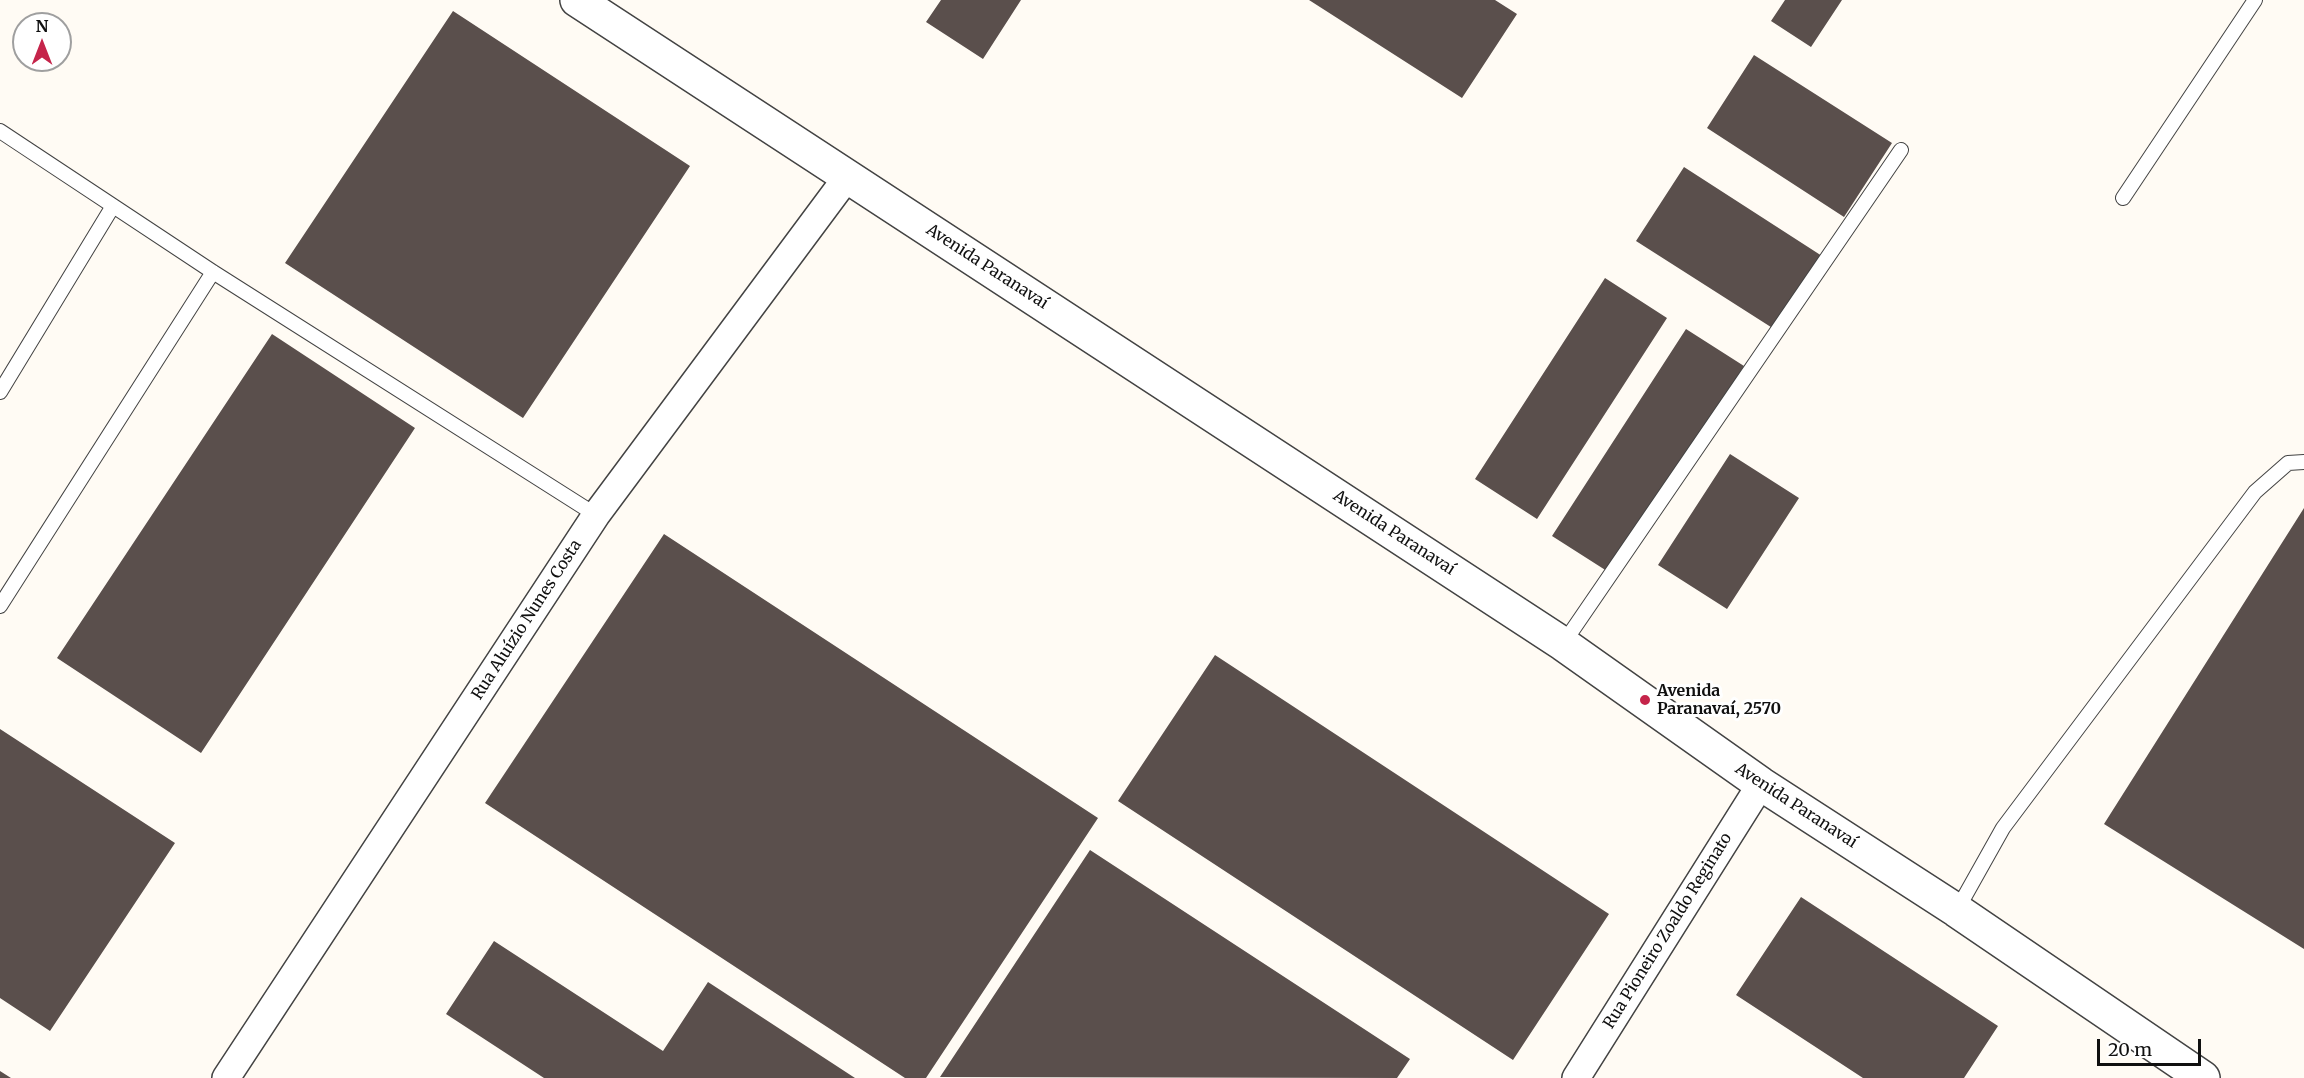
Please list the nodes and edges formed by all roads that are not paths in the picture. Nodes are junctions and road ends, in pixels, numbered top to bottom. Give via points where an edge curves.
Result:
1 (577, 0) edge
2 (2255, 0) edge
3 (0, 131) edge
4 (1901, 150) dead end
5 (848, 176) junction
6 (2123, 198) dead end
7 (113, 206) junction
8 (213, 272) junction
9 (0, 392) edge
10 (2304, 462) edge
11 (596, 515) junction
12 (0, 606) edge
13 (1563, 644) junction
14 (1761, 784) junction
15 (1956, 910) junction
16 (226, 1078) edge
17 (1576, 1078) edge
18 (2203, 1078) edge

1 - 5 street, Avenida Paranavaí
2 - 6 lane
3 - 7 lane
4 - 13 lane
5 - 11 street, Rua Aluízio Nunes Costa
5 - 13 street, Avenida Paranavaí
7 - 8 lane
7 - 9 lane
8 - 11 lane
8 - 12 lane
10 - 15 lane via 2288,463 2255,492 2004,828
11 - 16 street, Rua Aluízio Nunes Costa
13 - 14 street, Avenida Paranavaí
14 - 15 street, Avenida Paranavaí
14 - 17 street, Rua Pioneiro Zoaldo Reginato
15 - 18 street, Avenida Paranavaí

